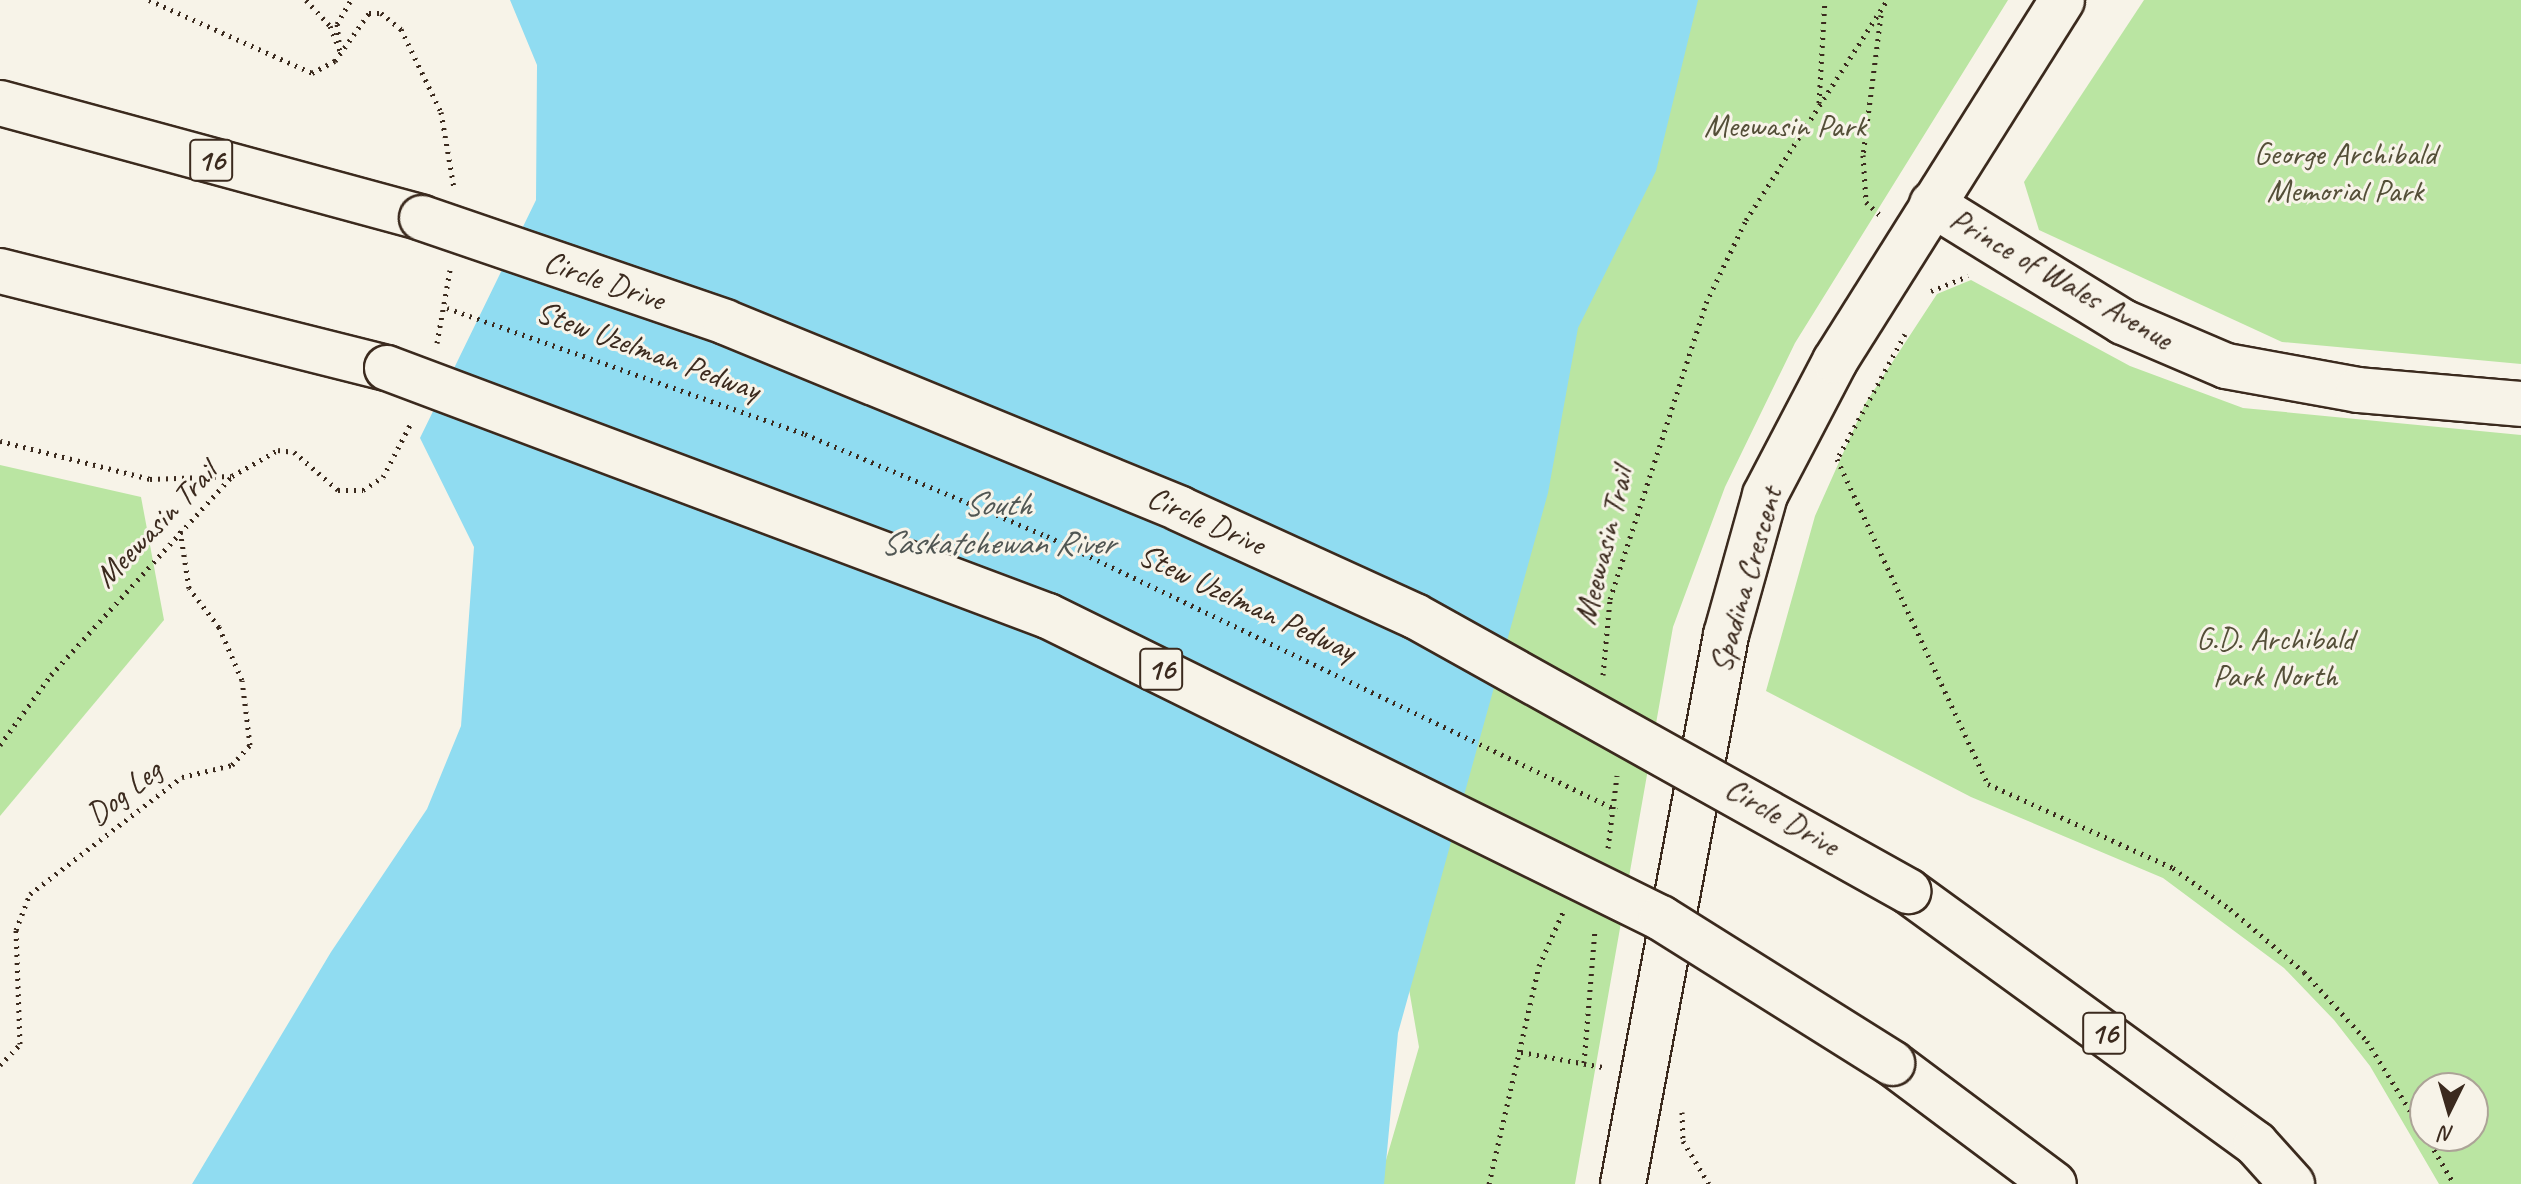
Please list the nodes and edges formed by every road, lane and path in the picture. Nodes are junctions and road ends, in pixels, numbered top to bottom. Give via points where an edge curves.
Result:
1 (149, 0) edge
2 (306, 0) edge
3 (351, 0) edge
4 (1825, 0) edge
5 (1887, 0) edge
6 (2062, 0) edge
7 (1882, 10) junction
8 (340, 51) junction
9 (0, 103) edge
10 (1819, 104) junction
11 (438, 206) junction
12 (1922, 220) junction
13 (450, 265) dead end
14 (0, 271) edge
15 (1922, 304) dead end
16 (447, 308) junction
17 (1911, 321) dead end
18 (435, 349) dead end
19 (418, 404) dead end
20 (2521, 404) edge
21 (0, 441) edge
22 (232, 476) junction
23 (180, 529) junction
24 (1604, 691) dead end
25 (0, 745) edge
26 (1616, 766) dead end
27 (1617, 810) junction
28 (1600, 864) dead end
29 (1567, 907) dead end
30 (1596, 910) dead end
31 (1584, 1063) dead end
32 (0, 1065) edge
33 (1684, 1095) dead end
34 (2409, 1108) edge
35 (2436, 1152) edge
36 (1489, 1184) edge
37 (1623, 1184) edge
38 (1709, 1184) edge
39 (2054, 1184) edge
40 (2292, 1184) edge
41 (2454, 1184) edge

1 - 8 path via 312,73
2 - 8 path via 330,26
3 - 8 path via 337,24
4 - 10 path
5 - 7 path, Meewasin Trail
6 - 12 main road, Spadina Crescent
7 - 10 path, Meewasin Trail
7 - 12 path via 1868,88 1864,193 1870,209
8 - 11 path via 369,13 401,29 441,112
9 - 11 main road, Circle Drive / 16
10 - 24 path, Meewasin Trail via 1746,220 1697,326 1610,599
11 - 40 main road, Circle Drive / 16, bridge via 1193,515 1415,616 1908,891 2256,1144
12 - 15 path via 1982,279 1946,281
12 - 20 main road, Prince of Wales Avenue via 2123,322 2226,366 2344,388
12 - 37 main road, Spadina Crescent via 1765,495 1726,635
13 - 16 path
14 - 39 main road, 16, bridge via 387,368 1063,623 1661,918 1892,1063
16 - 18 path
16 - 27 path, Stew Uzelman Pedway via 805,434 1047,536
17 - 34 path via 1837,459 1988,784 2173,868 2230,909 2304,972 2367,1041
19 - 22 path, Meewasin Trail via 383,477 363,490 338,490 294,452 278,450
21 - 22 path via 150,479
22 - 23 path, Meewasin Trail
23 - 25 path, Meewasin Trail via 51,675
23 - 32 path, Dog Leg via 189,588 219,627 242,680 250,745 232,765 182,777 30,894 16,930 20,1044
26 - 27 path
27 - 28 path
29 - 36 path via 1539,966
30 - 31 path
33 - 38 path via 1683,1141
35 - 41 path

